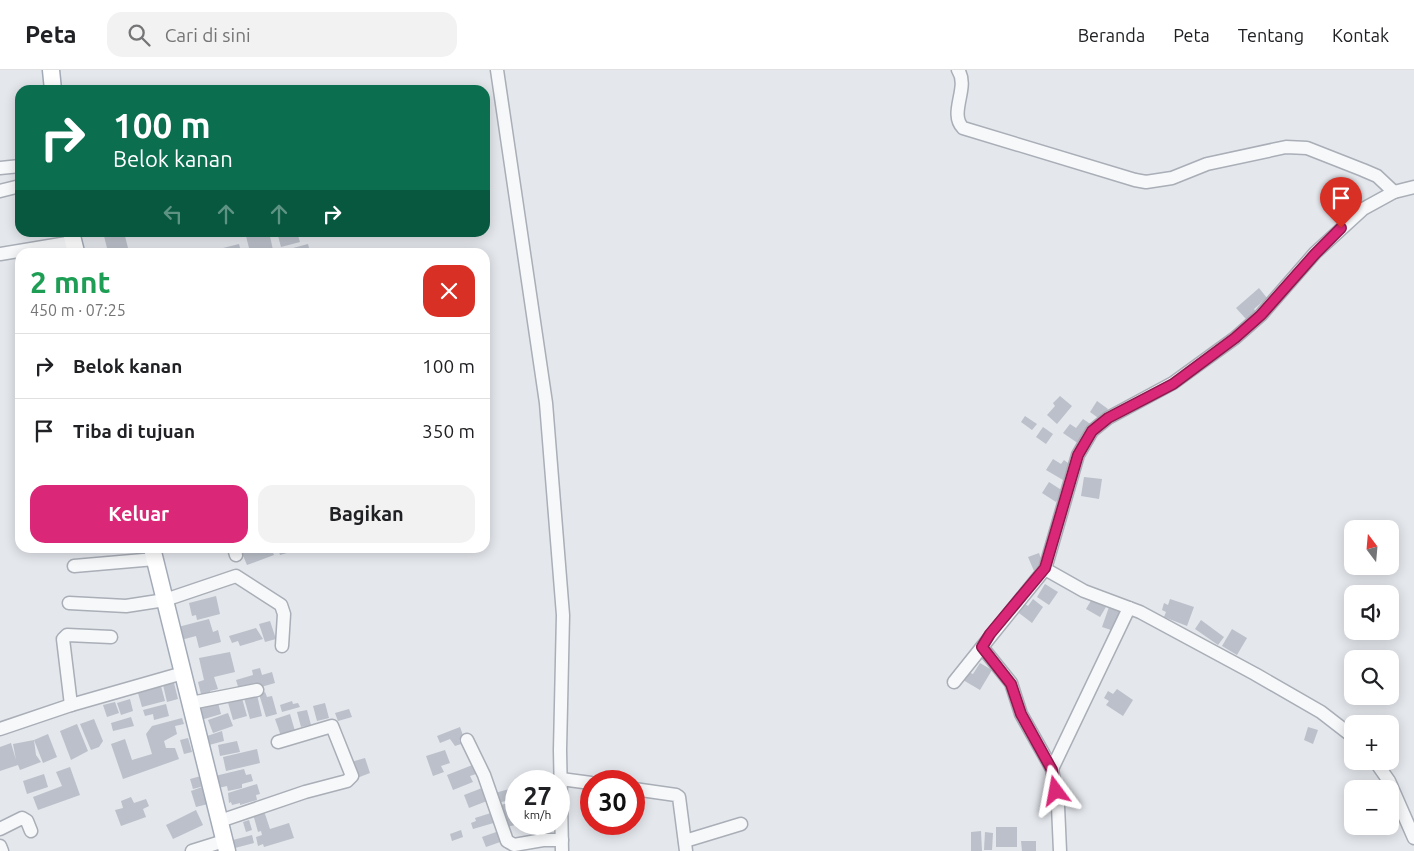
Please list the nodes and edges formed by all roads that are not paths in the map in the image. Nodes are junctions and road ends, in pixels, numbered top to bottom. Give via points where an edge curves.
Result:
1 (51, 70) edge
2 (498, 70) edge
3 (958, 70) edge
4 (52, 85) edge
5 (15, 166) edge
6 (0, 168) edge
7 (15, 187) edge
8 (1414, 187) edge
9 (0, 191) edge
10 (1394, 192) junction
11 (73, 242) edge
12 (36, 248) edge
13 (15, 252) edge
14 (0, 254) edge
15 (153, 554) edge
16 (74, 566) dead end
17 (1045, 568) junction
18 (165, 600) junction
19 (69, 603) dead end
20 (1129, 608) junction
21 (111, 637) dead end
22 (282, 646) dead end
23 (982, 647) junction
24 (183, 673) junction
25 (954, 682) dead end
26 (257, 690) dead end
27 (191, 703) junction
28 (71, 705) junction
29 (0, 729) edge
30 (1344, 730) edge
31 (467, 740) dead end
32 (278, 742) dead end
33 (561, 770) edge
34 (1052, 770) junction
35 (1381, 770) edge
36 (645, 791) edge
37 (220, 821) junction
38 (741, 824) dead end
39 (0, 828) edge
40 (31, 831) dead end
41 (1414, 838) edge
42 (562, 845) edge
43 (0, 846) edge
44 (225, 846) edge
45 (685, 846) edge
46 (2, 851) edge
47 (192, 851) edge
48 (1060, 851) edge

1 - 4 main road
2 - 33 street via 546,403 563,615
3 - 10 street via 962,83 957,118 963,128 1135,180 1164,180 1207,164 1286,147 1307,148 1363,170 1377,176
5 - 6 street
7 - 9 street
8 - 10 street
10 - 17 street via 1363,209 1341,228 1261,315 1235,338 1173,384 1108,418 1092,431 1078,455
11 - 12 street
13 - 14 street
15 - 16 street
15 - 18 main road
17 - 20 street via 1084,591
17 - 23 street
18 - 19 street via 126,606
18 - 22 street via 230,577 241,578 281,605 284,614
18 - 24 main road
20 - 30 street via 1322,712
20 - 34 street
21 - 28 street via 67,635 63,638
23 - 25 street
23 - 34 street via 1011,684 1021,714
24 - 27 main road
24 - 28 street
26 - 27 street
27 - 37 main road
28 - 29 street
31 - 42 street via 484,775 509,843 518,845 543,840
32 - 37 street via 332,726 350,779
34 - 48 street
35 - 41 street
36 - 45 street via 676,795
37 - 44 main road
38 - 45 street
39 - 40 street via 22,818
43 - 46 street
44 - 47 street

